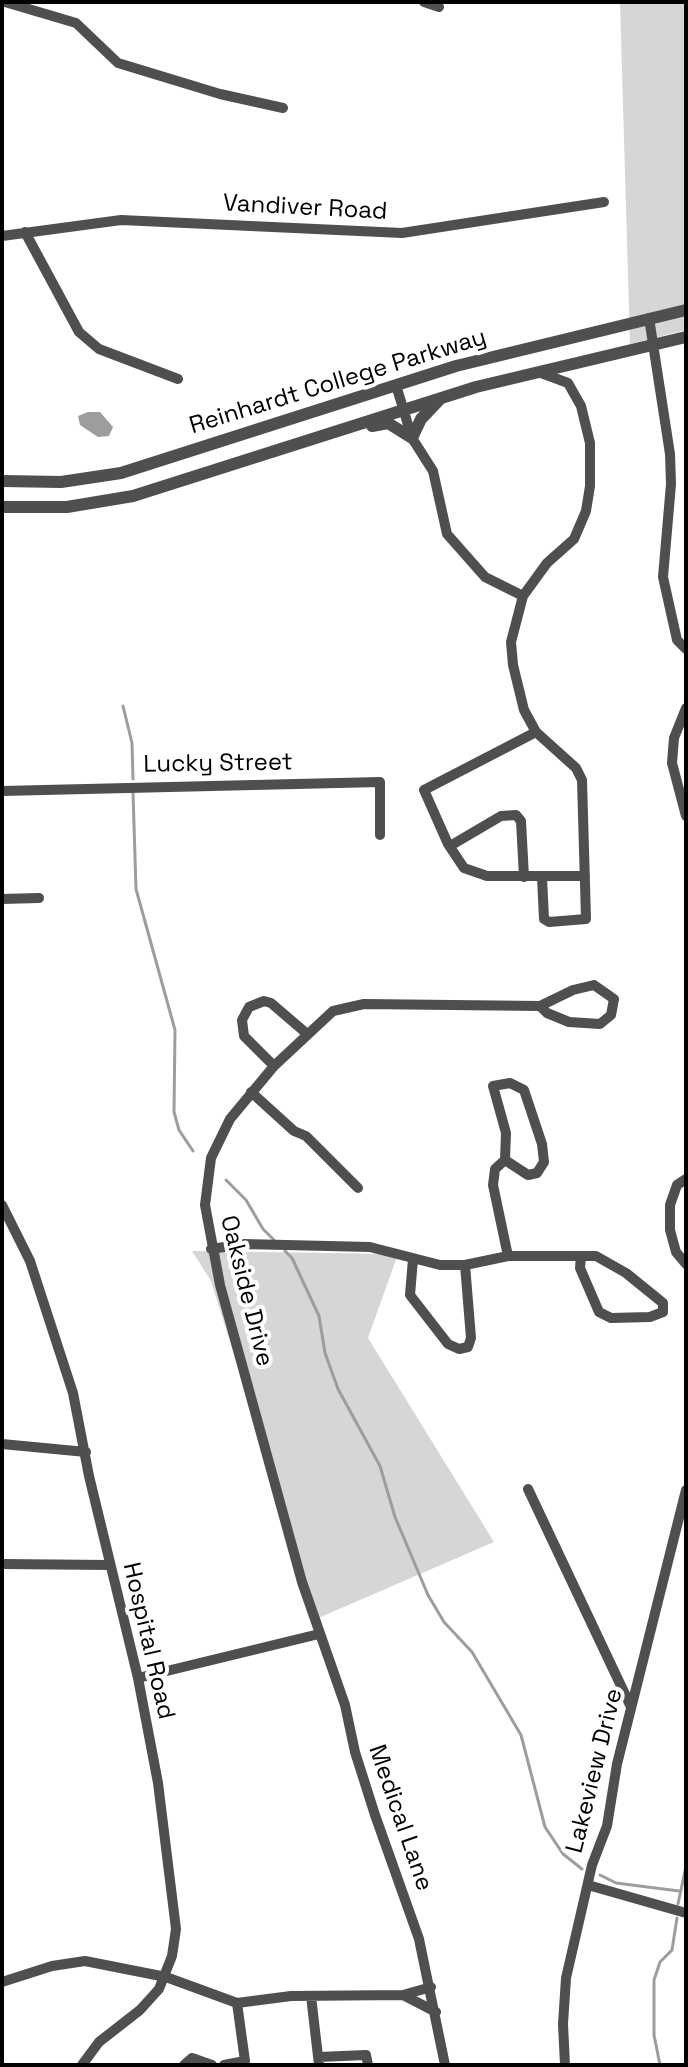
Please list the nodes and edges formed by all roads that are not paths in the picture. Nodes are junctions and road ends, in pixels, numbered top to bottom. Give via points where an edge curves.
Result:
1 (5, 2) edge
2 (424, 2) edge
3 (439, 7) dead end
4 (283, 108) dead end
5 (604, 202) dead end
6 (25, 232) junction
7 (2, 236) edge
8 (686, 310) edge
9 (649, 318) junction
10 (686, 337) edge
11 (653, 344) junction
12 (535, 372) junction
13 (178, 379) dead end
14 (396, 385) junction
15 (443, 397) junction
16 (403, 409) junction
17 (314, 437) junction
18 (412, 438) junction
19 (2, 481) edge
20 (2, 507) edge
21 (523, 596) junction
22 (686, 649) edge
23 (686, 708) edge
24 (536, 732) junction
25 (680, 738) edge
26 (681, 788) edge
27 (2, 791) edge
28 (686, 816) edge
29 (380, 835) dead end
30 (450, 846) junction
31 (585, 876) junction
32 (524, 877) junction
33 (542, 877) junction
34 (39, 898) dead end
35 (2, 899) edge
36 (540, 1006) junction
37 (306, 1033) junction
38 (274, 1066) junction
39 (251, 1092) junction
40 (505, 1160) junction
41 (686, 1179) edge
42 (358, 1188) dead end
43 (2, 1205) edge
44 (211, 1249) junction
45 (508, 1256) junction
46 (581, 1256) junction
47 (413, 1259) junction
48 (686, 1264) edge
49 (465, 1265) junction
50 (2, 1444) edge
51 (86, 1452) junction
52 (528, 1489) dead end
53 (686, 1490) edge
54 (2, 1564) edge
55 (109, 1565) junction
56 (319, 1634) junction
57 (330, 1663) joint
58 (138, 1678) junction
59 (631, 1707) junction
60 (588, 1885) junction
61 (686, 1913) edge
62 (166, 1977) junction
63 (2, 1982) edge
64 (431, 1987) junction
65 (403, 1995) junction
66 (311, 1996) junction
67 (237, 2003) junction
68 (436, 2012) junction
69 (340, 2060) edge
70 (319, 2061) edge
71 (246, 2063) edge
72 (82, 2065) edge
73 (184, 2065) edge
74 (212, 2065) edge
75 (224, 2065) edge
76 (368, 2065) edge
77 (445, 2065) edge
78 (565, 2065) edge

1 - 4 street via 76,23 118,63
2 - 3 street
5 - 6 street, Vandiver Road via 402,233 121,220
6 - 7 street, Vandiver Road
6 - 13 street via 79,332 99,349
8 - 9 street, Reinhardt College Parkway
9 - 11 street
9 - 14 street, Reinhardt College Parkway
10 - 11 street, Reinhardt College Parkway
11 - 12 street, Reinhardt College Parkway
11 - 22 street via 671,469 663,577 677,640
12 - 15 street, Reinhardt College Parkway
12 - 21 street via 568,383 581,406 590,443 586,511 574,539 547,563
14 - 16 street
14 - 19 street, Reinhardt College Parkway via 125,472 61,482
15 - 16 street, Reinhardt College Parkway
15 - 18 street via 421,419
16 - 17 street, Reinhardt College Parkway
16 - 18 street
17 - 18 street via 388,423
17 - 20 street, Reinhardt College Parkway via 106,503
18 - 21 street via 433,471 447,534 485,577
21 - 24 street via 511,642 513,665 524,710
23 - 25 street
24 - 30 street via 424,790
24 - 31 street via 580,773
25 - 26 street via 672,763
26 - 28 street
27 - 29 street, Lucky Street via 380,782
30 - 32 street via 464,868 487,876
30 - 32 street via 501,816 516,815 521,821
31 - 33 street
31 - 33 street via 586,919 549,922 542,913
32 - 33 street
34 - 35 street
36 - 36 street, Oakside Drive via 569,1022 590,1026 605,1022 614,999 594,985
36 - 37 street, Oakside Drive via 364,1004 333,1011
37 - 38 street, Oakside Drive
37 - 38 street via 271,1003 249,1007 242,1020 244,1036
38 - 39 street, Oakside Drive
39 - 42 street
39 - 44 street, Oakside Drive via 211,1158 205,1205
40 - 40 street via 528,1175 537,1173 544,1162 524,1090 510,1083 493,1086 506,1133
40 - 45 street via 495,1169 493,1185
41 - 48 street via 677,1185 670,1205 670,1230
43 - 51 street, Hospital Road via 30,1261 73,1393
44 - 47 street via 244,1244 370,1247
44 - 56 street, Oakside Drive
45 - 46 street
45 - 49 street
46 - 46 street via 596,1256 626,1273 663,1303 663,1312 611,1318 599,1312 580,1268
47 - 49 street
47 - 49 street via 410,1295 448,1344 459,1349 468,1347 471,1338
50 - 51 street
51 - 55 street, Hospital Road
52 - 59 street
53 - 59 street, Lakeview Drive
54 - 55 street
55 - 58 street, Hospital Road
56 - 57 street, Oakside Drive
56 - 58 street
57 - 64 street, Medical Lane
58 - 62 street, Hospital Road via 158,1783 176,1929
59 - 60 street, Lakeview Drive via 607,1826
60 - 61 street
60 - 78 street, Lakeview Drive via 563,2001
62 - 63 street via 85,1961
62 - 67 street
62 - 72 street, Hospital Road
64 - 65 street
64 - 68 street, Medical Lane
65 - 66 street
65 - 68 street
66 - 67 street
66 - 70 street
67 - 71 street
68 - 77 street, Medical Lane
69 - 70 street
69 - 76 street via 366,2055
71 - 75 street
73 - 74 street via 192,2058

